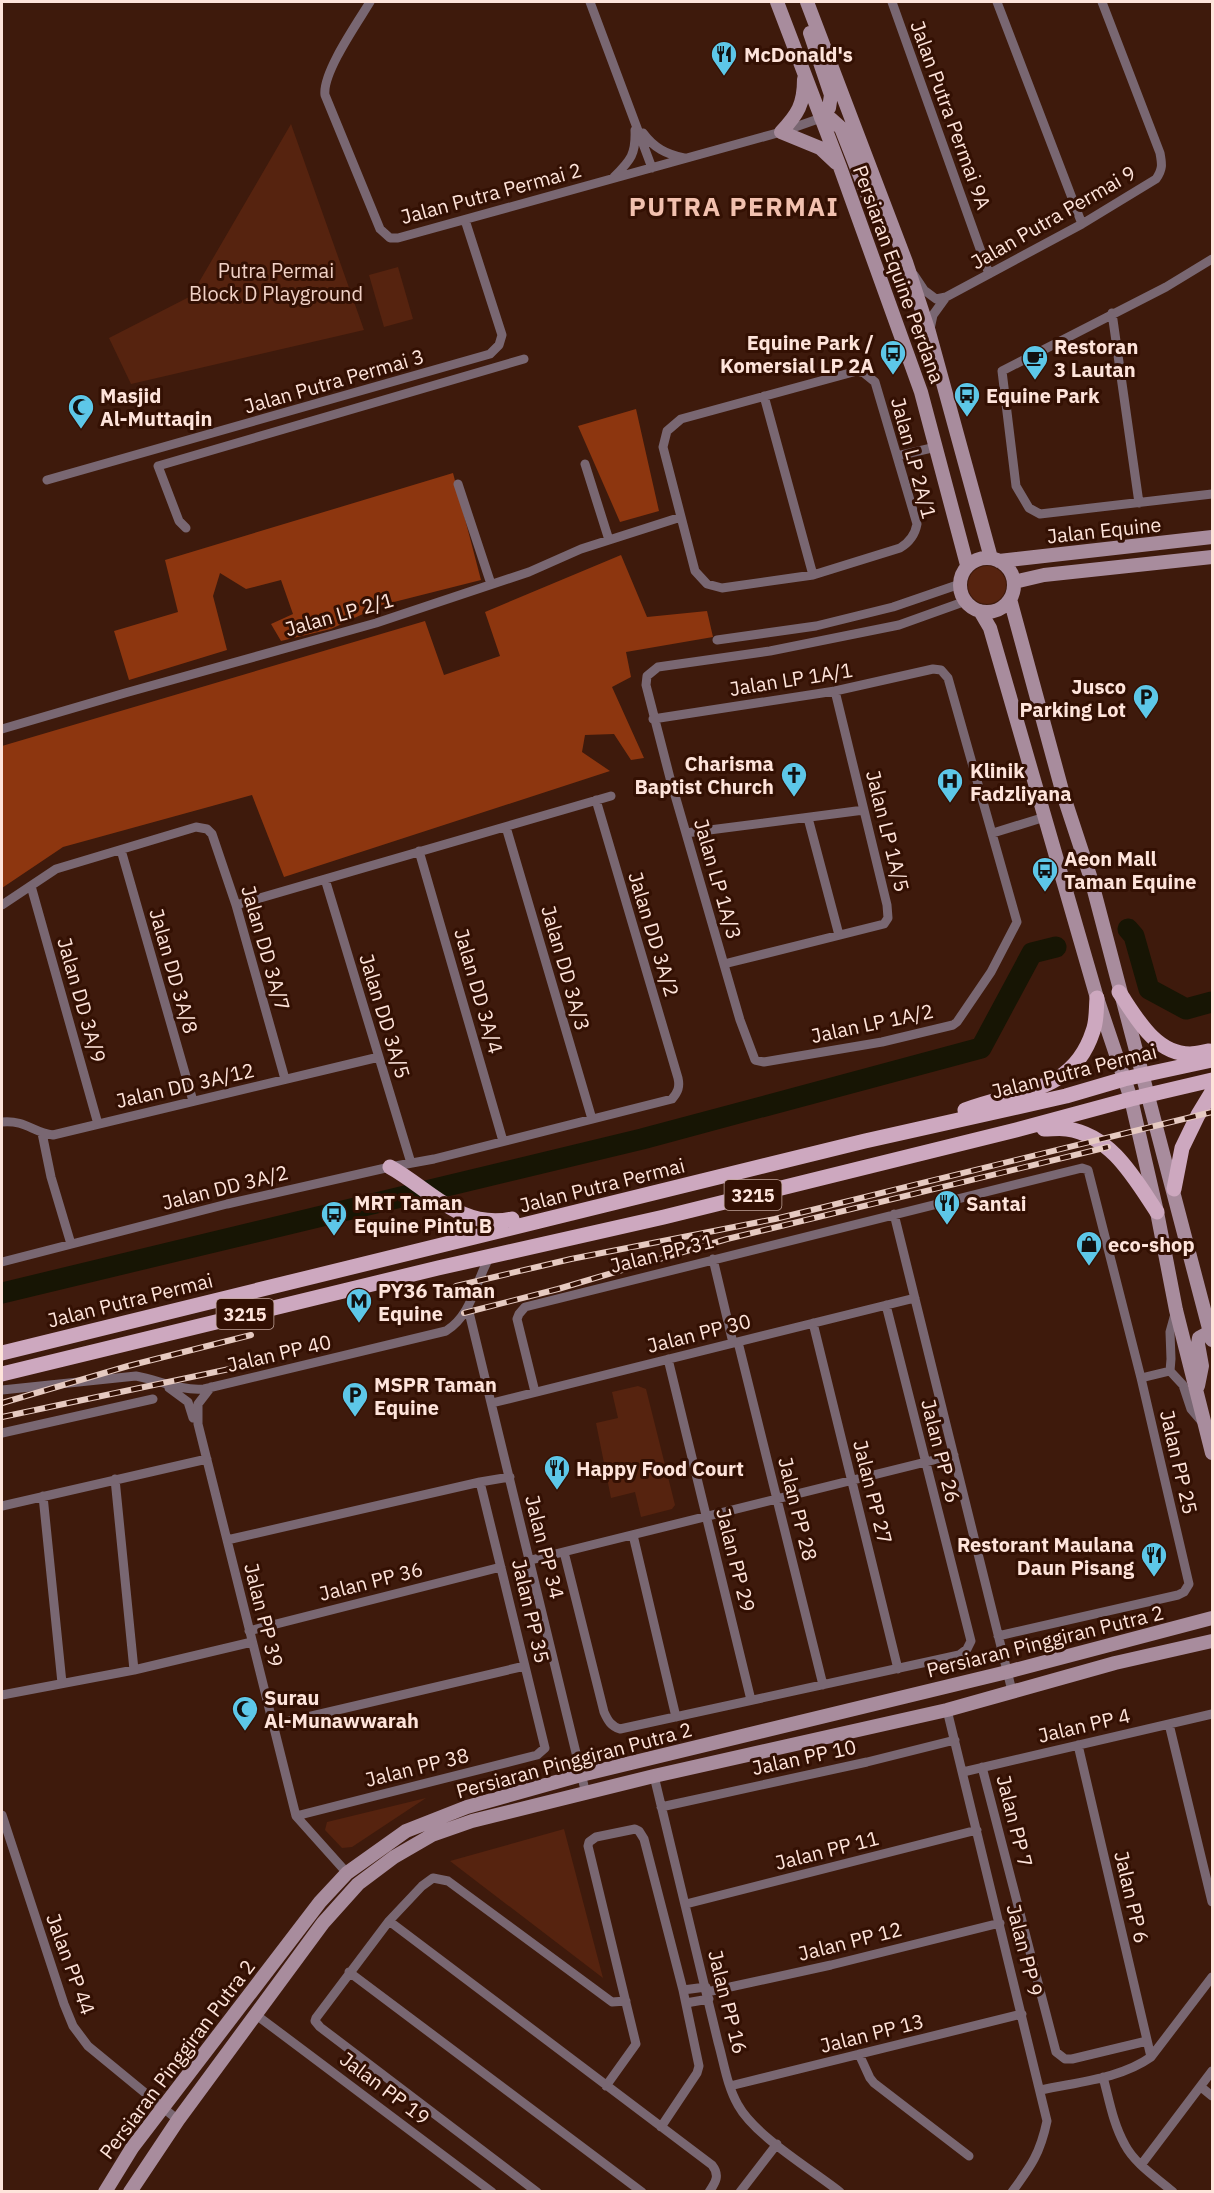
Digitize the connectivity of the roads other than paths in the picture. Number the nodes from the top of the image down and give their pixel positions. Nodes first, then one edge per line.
1 (370, 2) edge
2 (590, 2) edge
3 (777, 2) edge
4 (806, 2) edge
5 (891, 2) edge
6 (997, 2) edge
7 (1102, 2) edge
8 (804, 70) junction
9 (822, 118) junction
10 (635, 122) junction
11 (781, 132) junction
12 (686, 158) junction
13 (840, 166) junction
14 (652, 168) junction
15 (612, 179) junction
16 (465, 220) junction
17 (1082, 224) junction
18 (903, 255) junction
19 (1212, 259) edge
20 (989, 274) junction
21 (946, 297) junction
22 (1112, 313) junction
23 (929, 332) junction
24 (524, 359) dead end
25 (764, 396) junction
26 (936, 447) junction
27 (897, 456) junction
28 (585, 464) dead end
29 (47, 480) dead end
30 (458, 484) dead end
31 (1212, 494) edge
32 (1139, 503) junction
33 (681, 517) junction
34 (186, 528) dead end
35 (1212, 537) edge
36 (609, 540) junction
37 (1212, 557) edge
38 (995, 560) junction
39 (967, 565) junction
40 (813, 575) junction
41 (1014, 582) junction
42 (491, 584) junction
43 (960, 584) junction
44 (1010, 599) junction
45 (966, 601) junction
46 (980, 611) junction
47 (717, 640) dead end
48 (933, 669) joint
49 (835, 692) junction
50 (653, 719) junction
51 (2, 729) edge
52 (610, 796) dead end
53 (596, 800) junction
54 (864, 810) junction
55 (1045, 817) junction
56 (808, 818) junction
57 (506, 826) junction
58 (993, 832) junction
59 (686, 833) junction
60 (121, 850) junction
61 (419, 851) junction
62 (325, 879) junction
63 (31, 886) junction
64 (2, 905) edge
65 (236, 905) junction
66 (839, 935) junction
67 (724, 964) junction
68 (1119, 992) junction
69 (1098, 998) junction
70 (1212, 1050) edge
71 (379, 1057) junction
72 (1212, 1060) edge
73 (764, 1062) joint
74 (1144, 1075) junction
75 (285, 1079) junction
76 (1124, 1079) junction
77 (1212, 1080) edge
78 (1212, 1092) edge
79 (1149, 1094) junction
80 (1131, 1099) junction
81 (193, 1101) junction
82 (592, 1119) junction
83 (2, 1122) edge
84 (98, 1124) junction
85 (917, 1129) junction
86 (1016, 1131) junction
87 (42, 1133) junction
88 (503, 1141) junction
89 (390, 1167) joint
90 (409, 1170) junction
91 (1174, 1189) junction
92 (670, 1190) junction
93 (1157, 1212) junction
94 (894, 1214) junction
95 (70, 1244) junction
96 (489, 1258) junction
97 (713, 1259) junction
98 (2, 1262) edge
99 (915, 1298) junction
100 (886, 1305) junction
101 (468, 1308) junction
102 (1176, 1310) junction
103 (813, 1323) junction
104 (1211, 1336) edge
105 (735, 1342) junction
106 (2, 1353) edge
107 (668, 1359) junction
108 (1170, 1371) junction
109 (2, 1374) edge
110 (1141, 1378) junction
111 (156, 1380) junction
112 (211, 1388) junction
113 (2, 1390) edge
114 (1196, 1391) junction
115 (535, 1392) junction
116 (153, 1399) dead end
117 (492, 1403) junction
118 (198, 1424) junction
119 (1204, 1424) junction
120 (2, 1433) edge
121 (1212, 1453) edge
122 (954, 1455) junction
123 (207, 1459) junction
124 (925, 1462) junction
125 (510, 1477) junction
126 (115, 1479) junction
127 (851, 1481) junction
128 (480, 1482) junction
129 (43, 1496) junction
130 (777, 1499) junction
131 (2, 1506) edge
132 (706, 1517) junction
133 (633, 1535) junction
134 (226, 1540) junction
135 (564, 1552) junction
136 (531, 1560) junction
137 (501, 1567) junction
138 (1212, 1618) edge
139 (249, 1631) junction
140 (998, 1636) junction
141 (1212, 1641) edge
142 (252, 1642) junction
143 (525, 1666) junction
144 (898, 1669) junction
145 (134, 1670) junction
146 (1007, 1672) junction
147 (62, 1683) junction
148 (823, 1685) junction
149 (1012, 1691) junction
150 (2, 1695) edge
151 (751, 1700) junction
152 (947, 1710) junction
153 (1212, 1714) edge
154 (676, 1717) junction
155 (1169, 1724) junction
156 (273, 1725) junction
157 (955, 1740) junction
158 (1078, 1745) junction
159 (545, 1748) joint
160 (982, 1767) junction
161 (963, 1772) junction
162 (581, 1775) junction
163 (654, 1776) junction
164 (586, 1794) junction
165 (661, 1807) junction
166 (2, 1815) edge
167 (296, 1816) junction
168 (977, 1830) junction
169 (346, 1873) junction
170 (1212, 1902) edge
171 (686, 1904) junction
172 (389, 1921) junction
173 (1000, 1923) junction
174 (349, 1972) junction
175 (1212, 1977) edge
176 (683, 1990) junction
177 (707, 1993) junction
178 (626, 2001) junction
179 (686, 2003) junction
180 (255, 2014) junction
181 (1022, 2014) junction
182 (1148, 2042) junction
183 (859, 2055) junction
184 (1151, 2057) junction
185 (1212, 2071) edge
186 (1103, 2077) junction
187 (606, 2086) junction
188 (730, 2086) junction
189 (1201, 2087) junction
190 (1041, 2090) junction
191 (1212, 2096) edge
192 (162, 2107) junction
193 (178, 2120) junction
194 (661, 2127) junction
195 (777, 2144) junction
196 (969, 2156) dead end
197 (1141, 2165) junction
198 (1014, 2190) edge
199 (105, 2192) edge
200 (130, 2192) edge
201 (492, 2192) edge
202 (537, 2192) edge
203 (642, 2192) edge
204 (709, 2192) edge
205 (740, 2192) edge
206 (840, 2192) edge
207 (1173, 2192) edge

1 - 16 street, Jalan Putra Permai 2
2 - 10 street
3 - 8 street, Persiaran Equine Perdana
4 - 9 street
4 - 18 street, Persiaran Equine Perdana
5 - 20 street, Jalan Putra Permai 9A
6 - 17 street
7 - 17 street, Jalan Putra Permai 9
8 - 9 street, Persiaran Equine Perdana
8 - 11 street
9 - 11 street, Jalan Putra Permai 2
9 - 13 street, Persiaran Equine Perdana
9 - 18 street
10 - 12 street
10 - 14 street
10 - 15 street
11 - 12 street, Jalan Putra Permai 2
11 - 13 street
12 - 14 street, Jalan Putra Permai 2
13 - 26 street, Persiaran Equine Perdana
14 - 15 street, Jalan Putra Permai 2
15 - 16 street, Jalan Putra Permai 2
16 - 29 street, Jalan Putra Permai 3
17 - 20 street, Jalan Putra Permai 9
18 - 21 street
18 - 23 street, Persiaran Equine Perdana
19 - 22 street
20 - 21 street, Jalan Putra Permai 9
21 - 23 street
22 - 32 street
22 - 32 street
23 - 38 street, Persiaran Equine Perdana
24 - 34 street
25 - 27 street, Jalan LP 2A/1
25 - 33 street
25 - 40 street
26 - 27 street
26 - 39 street, Persiaran Equine Perdana
27 - 40 street, Jalan LP 2A/1
28 - 36 street
30 - 42 street
31 - 32 street
33 - 36 street, Jalan LP 2/1
33 - 40 street, Jalan LP 2A/1
35 - 38 street, Jalan Equine
36 - 42 street, Jalan LP 2/1
37 - 41 street, Jalan Equine
38 - 39 street
38 - 41 street
39 - 43 street
41 - 44 street
42 - 51 street, Jalan LP 2/1
43 - 45 street
43 - 47 street
44 - 46 street
44 - 68 street
45 - 46 street
45 - 50 street, Jalan LP 1A/3
46 - 55 street
48 - 49 street, Jalan LP 1A/1
48 - 58 street, Jalan LP 1A/2
49 - 50 street, Jalan LP 1A/1
49 - 54 street, Jalan LP 1A/5
50 - 59 street, Jalan LP 1A/3
52 - 53 street
53 - 57 street
53 - 82 street, Jalan DD 3A/2
54 - 56 street
54 - 66 street, Jalan LP 1A/5
55 - 58 street
55 - 69 street
56 - 59 street
56 - 66 street
57 - 61 street
57 - 82 street, Jalan DD 3A/3
58 - 73 street, Jalan LP 1A/2
59 - 67 street, Jalan LP 1A/3
60 - 63 street
60 - 65 street, Jalan DD 3A/7
60 - 81 street, Jalan DD 3A/8
61 - 62 street
61 - 88 street, Jalan DD 3A/4
62 - 65 street
62 - 71 street, Jalan DD 3A/5
63 - 64 street
63 - 84 street, Jalan DD 3A/9
65 - 75 street, Jalan DD 3A/7
66 - 67 street, Jalan LP 1A/5
67 - 73 street, Jalan LP 1A/3
68 - 70 main road
68 - 74 street
69 - 76 street
69 - 85 main road
71 - 75 street, Jalan DD 3A/12
71 - 90 street, Jalan DD 3A/5
72 - 74 main road, Jalan Putra Permai / 3215
74 - 76 main road, Jalan Putra Permai / 3215
74 - 79 street
75 - 81 street, Jalan DD 3A/12
76 - 80 street
76 - 85 main road, Jalan Putra Permai / 3215
77 - 79 main road, Jalan Putra Permai / 3215
78 - 91 main road
79 - 80 main road, Jalan Putra Permai / 3215
79 - 91 street
80 - 86 main road, Jalan Putra Permai / 3215
80 - 93 street
81 - 84 street, Jalan DD 3A/12
82 - 88 street
83 - 87 street, Jalan DD 3A/12
84 - 87 street, Jalan DD 3A/12
85 - 92 main road, Jalan Putra Permai / 3215
86 - 93 main road
86 - 96 main road, Jalan Putra Permai / 3215
87 - 95 street
88 - 90 street
89 - 90 main road
89 - 95 street, Jalan DD 3A/2
90 - 92 main road
91 - 104 street
92 - 106 main road, Jalan Putra Permai / 3215
93 - 102 street
94 - 97 street, Jalan PP 31
94 - 99 street
94 - 110 street, Jalan PP 25
95 - 98 street, Jalan DD 3A/2
96 - 101 street, Jalan PP 40
96 - 109 main road, Jalan Putra Permai / 3215
97 - 105 street, Jalan PP 28
97 - 115 street, Jalan PP 31
99 - 100 street, Jalan PP 30
99 - 122 street
100 - 103 street, Jalan PP 30
100 - 124 street, Jalan PP 26
101 - 112 street, Jalan PP 40
101 - 117 street, Jalan PP 34
102 - 108 street
102 - 114 street
103 - 105 street, Jalan PP 30
103 - 127 street, Jalan PP 27
104 - 114 street
105 - 107 street, Jalan PP 30
105 - 130 street, Jalan PP 28
107 - 115 street, Jalan PP 30
107 - 132 street, Jalan PP 29
108 - 110 street
108 - 119 street
110 - 140 street, Jalan PP 25
111 - 112 street, Jalan PP 40
111 - 113 street, Jalan PP 40
111 - 118 street
112 - 118 street, Jalan PP 39
114 - 119 street
115 - 117 street, Jalan PP 30
116 - 120 street
117 - 125 street, Jalan PP 34
118 - 123 street, Jalan PP 39
119 - 121 street
122 - 124 street
122 - 140 street
123 - 126 street
123 - 134 street, Jalan PP 39
124 - 127 street
124 - 144 street, Jalan PP 26
125 - 128 street
125 - 136 street, Jalan PP 34
126 - 129 street
126 - 145 street
127 - 130 street
127 - 144 street, Jalan PP 27
128 - 134 street
128 - 137 street, Jalan PP 35
129 - 131 street
129 - 147 street
130 - 132 street
130 - 148 street, Jalan PP 28
132 - 133 street
132 - 151 street, Jalan PP 29
133 - 135 street
133 - 154 street
134 - 139 street, Jalan PP 39
135 - 136 street
135 - 154 street
136 - 162 street, Jalan PP 34
137 - 139 street, Jalan PP 36
137 - 143 street, Jalan PP 35
138 - 146 street, Persiaran Pinggiran Putra 2
139 - 142 street, Jalan PP 39
140 - 146 street
141 - 149 street, Persiaran Pinggiran Putra 2
142 - 145 street
142 - 156 street, Jalan PP 39
143 - 156 street
143 - 159 street, Jalan PP 35
144 - 148 street
145 - 147 street
146 - 149 street
146 - 162 street, Persiaran Pinggiran Putra 2
147 - 150 street
148 - 151 street
149 - 152 street, Persiaran Pinggiran Putra 2
151 - 154 street
152 - 157 street, Jalan PP 9
152 - 163 street, Persiaran Pinggiran Putra 2
153 - 155 street, Jalan PP 4
155 - 158 street, Jalan PP 4
155 - 170 street
156 - 167 street, Jalan PP 39
157 - 161 street, Jalan PP 9
157 - 165 street, Jalan PP 10
158 - 160 street, Jalan PP 4
158 - 182 street, Jalan PP 6
159 - 167 street, Jalan PP 38
160 - 161 street, Jalan PP 4
160 - 182 street, Jalan PP 7
161 - 168 street, Jalan PP 9
162 - 164 street, Jalan PP 34
162 - 169 street, Persiaran Pinggiran Putra 2
163 - 164 street, Persiaran Pinggiran Putra 2
163 - 165 street, Jalan PP 16
164 - 180 street, Persiaran Pinggiran Putra 2
165 - 171 street, Jalan PP 16
166 - 192 street, Jalan PP 44
167 - 169 street, Jalan PP 39
168 - 171 street, Jalan PP 11
168 - 173 street, Jalan PP 9
169 - 192 street, Persiaran Pinggiran Putra 2
171 - 177 street, Jalan PP 16
172 - 174 street
172 - 178 street
172 - 187 street
173 - 177 street, Jalan PP 12
173 - 181 street, Jalan PP 9
174 - 202 street
174 - 203 street
175 - 184 street
176 - 177 street
176 - 178 street
176 - 179 street
177 - 179 street
177 - 188 street, Jalan PP 16
178 - 187 street
179 - 194 street
180 - 193 street, Persiaran Pinggiran Putra 2
180 - 201 street, Jalan PP 19
181 - 183 street, Jalan PP 13
181 - 190 street, Jalan PP 9
182 - 184 street, Jalan PP 6
183 - 188 street, Jalan PP 13
183 - 196 street
184 - 186 street
185 - 189 street
186 - 190 street
186 - 197 street
187 - 194 street
188 - 195 street, Jalan PP 16
189 - 191 street
189 - 197 street
190 - 198 street, Jalan PP 9
192 - 193 street, Jalan PP 44
192 - 199 street, Persiaran Pinggiran Putra 2
193 - 200 street, Persiaran Pinggiran Putra 2
194 - 204 street
195 - 205 street
195 - 206 street, Jalan PP 16
197 - 207 street

